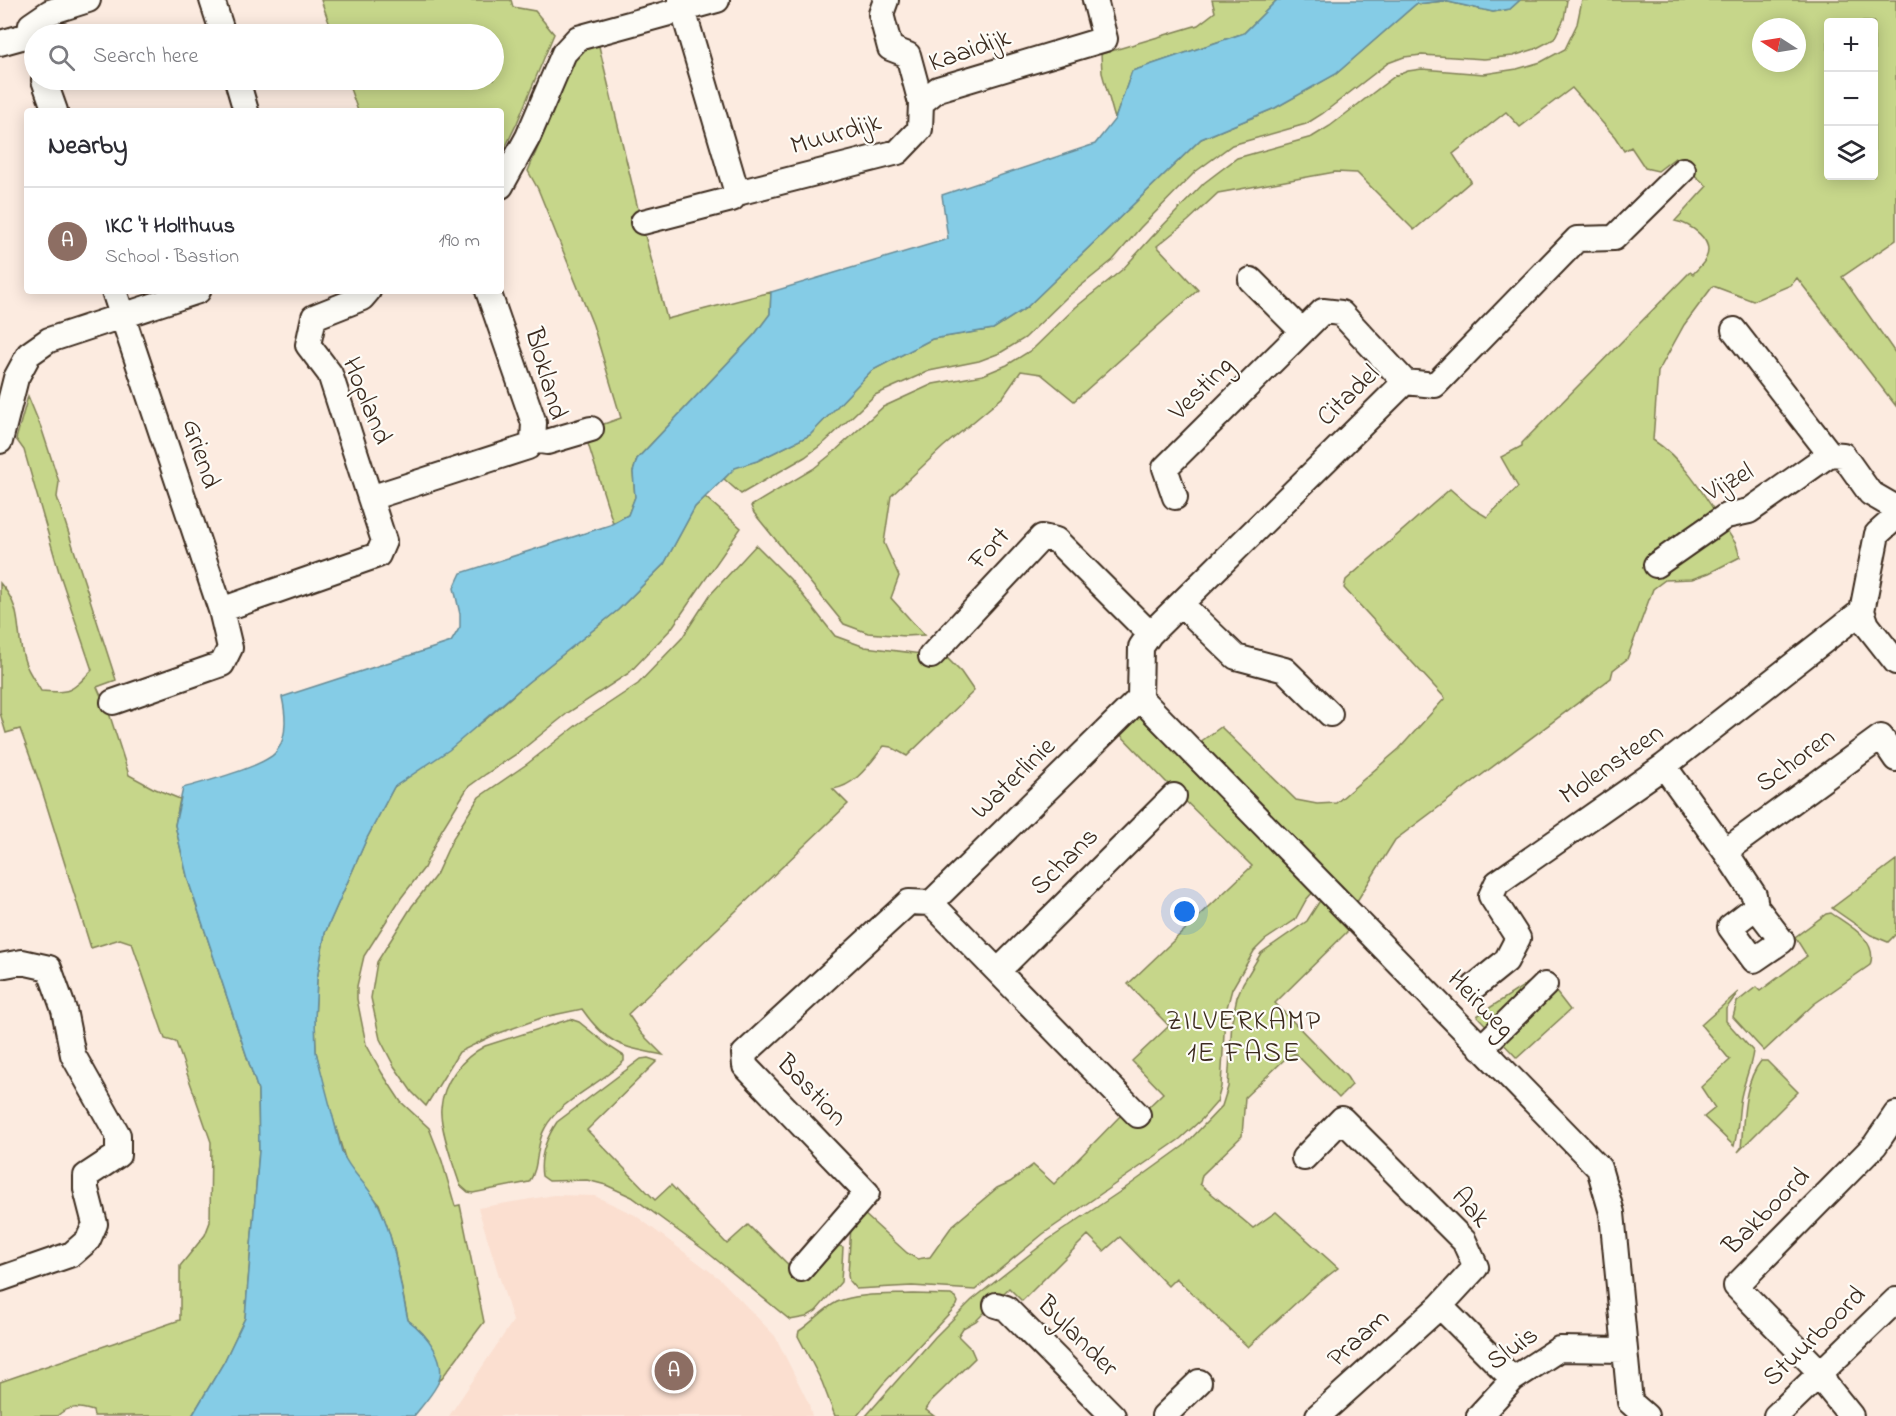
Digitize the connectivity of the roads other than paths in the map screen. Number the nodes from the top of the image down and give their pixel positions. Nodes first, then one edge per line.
1 (88, 0) edge
2 (212, 0) edge
3 (717, 0) edge
4 (886, 0) edge
5 (1095, 0) edge
6 (682, 5) edge
7 (32, 24) edge
8 (220, 24) edge
9 (0, 43) edge
10 (24, 43) edge
11 (48, 90) edge
12 (240, 90) edge
13 (921, 103) junction
14 (54, 108) edge
15 (245, 108) edge
16 (1683, 170) dead end
17 (504, 181) edge
18 (737, 193) junction
19 (643, 222) dead end
20 (1251, 280) dead end
21 (115, 294) edge
22 (189, 294) edge
23 (365, 294) edge
24 (489, 294) edge
25 (123, 316) junction
26 (1734, 330) dead end
27 (1302, 331) junction
28 (1404, 382) junction
29 (591, 429) dead end
30 (533, 440) junction
31 (0, 441) edge
32 (1830, 454) junction
33 (1175, 497) dead end
34 (370, 498) junction
35 (1896, 508) edge
36 (1896, 517) edge
37 (1656, 565) dead end
38 (1181, 604) junction
39 (221, 610) junction
40 (1862, 611) junction
41 (1150, 634) junction
42 (931, 656) dead end
43 (1896, 662) edge
44 (1140, 698) junction
45 (113, 702) dead end
46 (1330, 714) dead end
47 (1896, 759) edge
48 (1664, 766) junction
49 (1174, 796) dead end
50 (1725, 851) junction
51 (931, 903) junction
52 (1756, 907) dead end
53 (0, 966) edge
54 (998, 971) junction
55 (1545, 985) dead end
56 (1474, 986) dead end
57 (1481, 1048) junction
58 (1896, 1114) edge
59 (1138, 1115) dead end
60 (1304, 1158) dead end
61 (801, 1269) dead end
62 (0, 1279) edge
63 (1896, 1300) edge
64 (996, 1305) dead end
65 (1440, 1306) junction
66 (1625, 1350) junction
67 (1821, 1373) junction
68 (1513, 1379) junction
69 (1198, 1382) dead end
70 (1482, 1415) edge
71 (1113, 1416) edge
72 (1164, 1416) edge
73 (1318, 1416) edge
74 (1646, 1416) edge
75 (1776, 1416) edge
76 (1851, 1416) edge

1 - 7 street
2 - 8 street
3 - 6 street
4 - 13 street
5 - 13 street, Kaaidijk
6 - 17 street
6 - 18 street
9 - 10 street
11 - 14 street
12 - 15 street
13 - 18 street, Muurdijk
16 - 28 street, Citadel
18 - 19 street, Muurdijk
20 - 27 street
21 - 25 street, Griend
22 - 25 street
23 - 34 street, Hopland
24 - 30 street, Blokland
25 - 31 street
25 - 39 street, Griend
26 - 32 street
27 - 28 street, Vesting
27 - 33 street, Vesting
28 - 38 street, Citadel
29 - 30 street, Blokland
30 - 34 street, Blokland
32 - 35 street
32 - 37 street, Vijzel
34 - 39 street
36 - 40 street
38 - 41 street, Citadel
38 - 46 street
39 - 45 street, Griend
40 - 43 street
40 - 48 street, Molensteen
41 - 42 street, Fort
41 - 44 street
44 - 51 street, Waterlinie
44 - 57 street, Heirweg
47 - 50 street, Schoren
48 - 50 street
48 - 56 street, Molensteen
49 - 54 street, Schans
50 - 52 street
51 - 54 street
51 - 61 street, Bastion
53 - 62 street
54 - 59 street
55 - 57 street
57 - 66 street, Heirweg
58 - 67 street, Bakboord
60 - 65 street, Aak
63 - 67 street, Stuurboord
64 - 71 street, Bylander
65 - 68 street
65 - 73 street, Praam
66 - 68 street, Sluis
66 - 74 street, Heirweg
67 - 75 street, Stuurboord
67 - 76 street
68 - 70 street, Sluis
69 - 72 street

